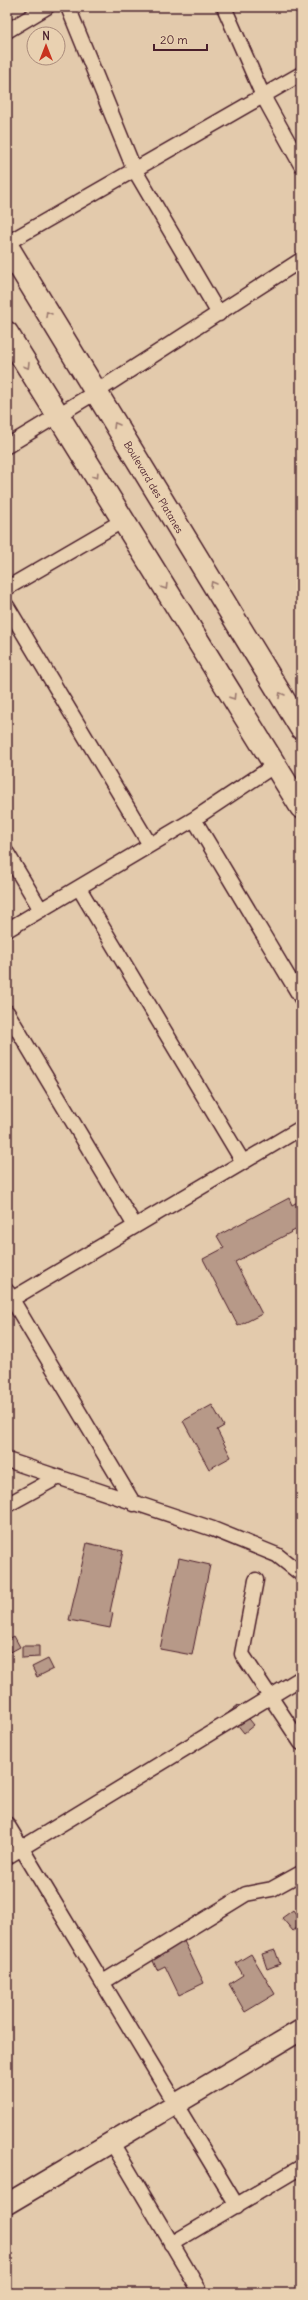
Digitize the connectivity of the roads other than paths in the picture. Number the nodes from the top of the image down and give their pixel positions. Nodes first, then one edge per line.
1 (48, 7) edge
2 (68, 7) edge
3 (224, 7) edge
4 (7, 31) edge
5 (301, 74) edge
6 (263, 96) junction
7 (301, 165) edge
8 (134, 169) junction
9 (7, 245) edge
10 (301, 260) edge
11 (219, 314) junction
12 (7, 333) edge
13 (96, 392) junction
14 (58, 416) junction
15 (7, 446) edge
16 (124, 520) junction
17 (7, 588) edge
18 (7, 606) edge
19 (301, 728) edge
20 (275, 765) junction
21 (301, 807) edge
22 (194, 819) junction
23 (150, 845) junction
24 (7, 853) edge
25 (79, 888) junction
26 (41, 910) junction
27 (7, 930) edge
28 (301, 998) edge
29 (7, 1012) edge
30 (301, 1128) edge
31 (243, 1162) junction
32 (135, 1226) junction
33 (9, 1295) edge
34 (7, 1460) edge
35 (58, 1477) junction
36 (134, 1504) junction
37 (7, 1506) edge
38 (301, 1574) edge
39 (256, 1580) dead end
40 (301, 1678) edge
41 (271, 1696) junction
42 (301, 1743) edge
43 (7, 1824) edge
44 (21, 1849) junction
45 (7, 1857) edge
46 (301, 1873) edge
47 (103, 1982) junction
48 (301, 2030) edge
49 (175, 2104) junction
50 (111, 2141) junction
51 (301, 2167) edge
52 (7, 2204) edge
53 (237, 2206) junction
54 (170, 2244) junction
55 (201, 2293) edge

1 - 4 street
2 - 8 street
3 - 6 street
5 - 6 street
6 - 7 street
6 - 8 street
8 - 9 street
8 - 11 street
13 -> 9 main road, Boulevard des Platanes
10 - 11 street
11 - 13 street
12 -> 14 main road
13 - 14 street
19 -> 13 main road, Boulevard des Platanes
14 - 15 street
14 -> 16 main road
16 - 17 street
16 -> 20 main road
18 - 23 street
20 - 21 main road
20 - 22 street
22 - 23 street
22 - 28 street
23 - 25 street
24 - 26 street
25 - 26 street
25 - 31 street
26 - 27 street
29 - 32 street
30 - 31 street
31 - 32 street
32 - 33 street
33 - 36 street
34 - 35 street
35 - 36 street
35 - 37 street
36 - 38 street
39 - 41 street
40 - 41 street
41 - 42 street
41 - 44 street
43 - 44 street
44 - 45 street
44 - 47 street
46 - 47 street
47 - 49 street
48 - 49 street
49 - 50 street
49 - 53 street
50 - 52 street
50 - 54 street
51 - 53 street
53 - 54 street
54 - 55 street

